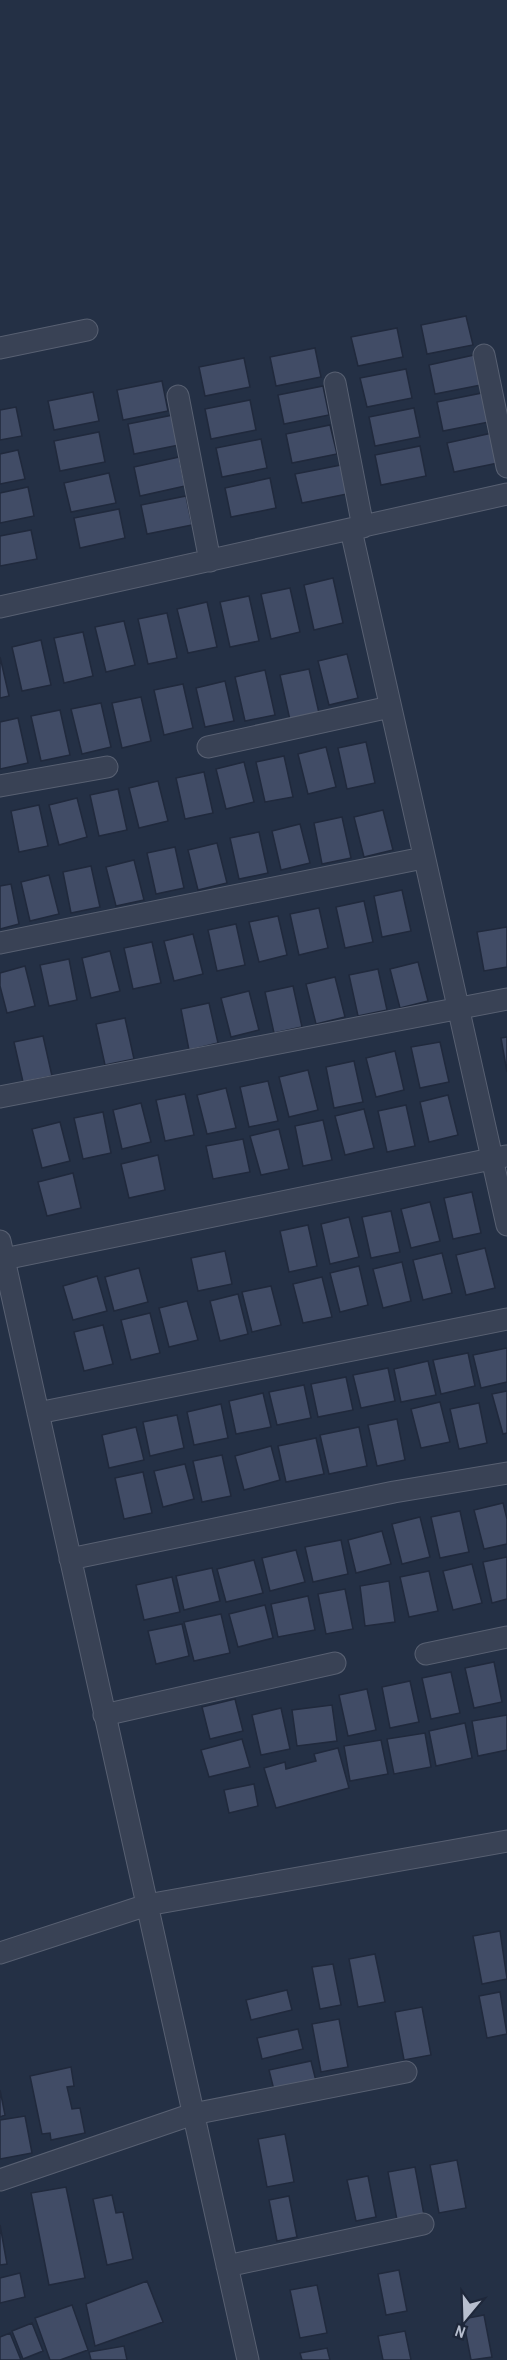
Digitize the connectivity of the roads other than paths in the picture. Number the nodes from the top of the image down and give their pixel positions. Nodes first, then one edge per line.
1 (87, 330) dead end
2 (0, 348) edge
3 (484, 355) dead end
4 (335, 384) dead end
5 (178, 396) dead end
6 (507, 468) edge
7 (507, 494) edge
8 (357, 529) junction
9 (210, 561) junction
10 (0, 607) edge
11 (390, 706) junction
12 (208, 747) dead end
13 (107, 767) dead end
14 (0, 786) edge
15 (423, 858) junction
16 (0, 943) edge
17 (507, 999) edge
18 (457, 1007) junction
19 (0, 1097) edge
20 (500, 1157) edge
21 (507, 1225) edge
22 (2, 1250) edge
23 (507, 1319) edge
24 (38, 1413) junction
25 (507, 1473) edge
26 (70, 1559) junction
27 (507, 1637) edge
28 (426, 1654) dead end
29 (335, 1664) dead end
30 (104, 1715) junction
31 (507, 1841) edge
32 (147, 1905) junction
33 (0, 1953) edge
34 (406, 2072) dead end
35 (193, 2114) junction
36 (0, 2180) edge
37 (423, 2224) dead end
38 (227, 2266) junction
39 (248, 2360) edge

1 - 2 street
3 - 6 street
4 - 8 street
5 - 9 street
7 - 8 street
8 - 9 street
8 - 11 street
9 - 10 street
11 - 12 street
11 - 15 street
13 - 14 street
15 - 16 street
15 - 18 street
17 - 18 street
18 - 19 street
18 - 20 street
20 - 21 street
20 - 22 street
22 - 24 street
23 - 24 street
24 - 26 street
25 - 26 street
26 - 30 street
27 - 28 street
29 - 30 street
30 - 32 street
31 - 32 street
32 - 33 street
32 - 35 street
34 - 35 street
35 - 36 street
35 - 38 street
37 - 38 street
38 - 39 street

